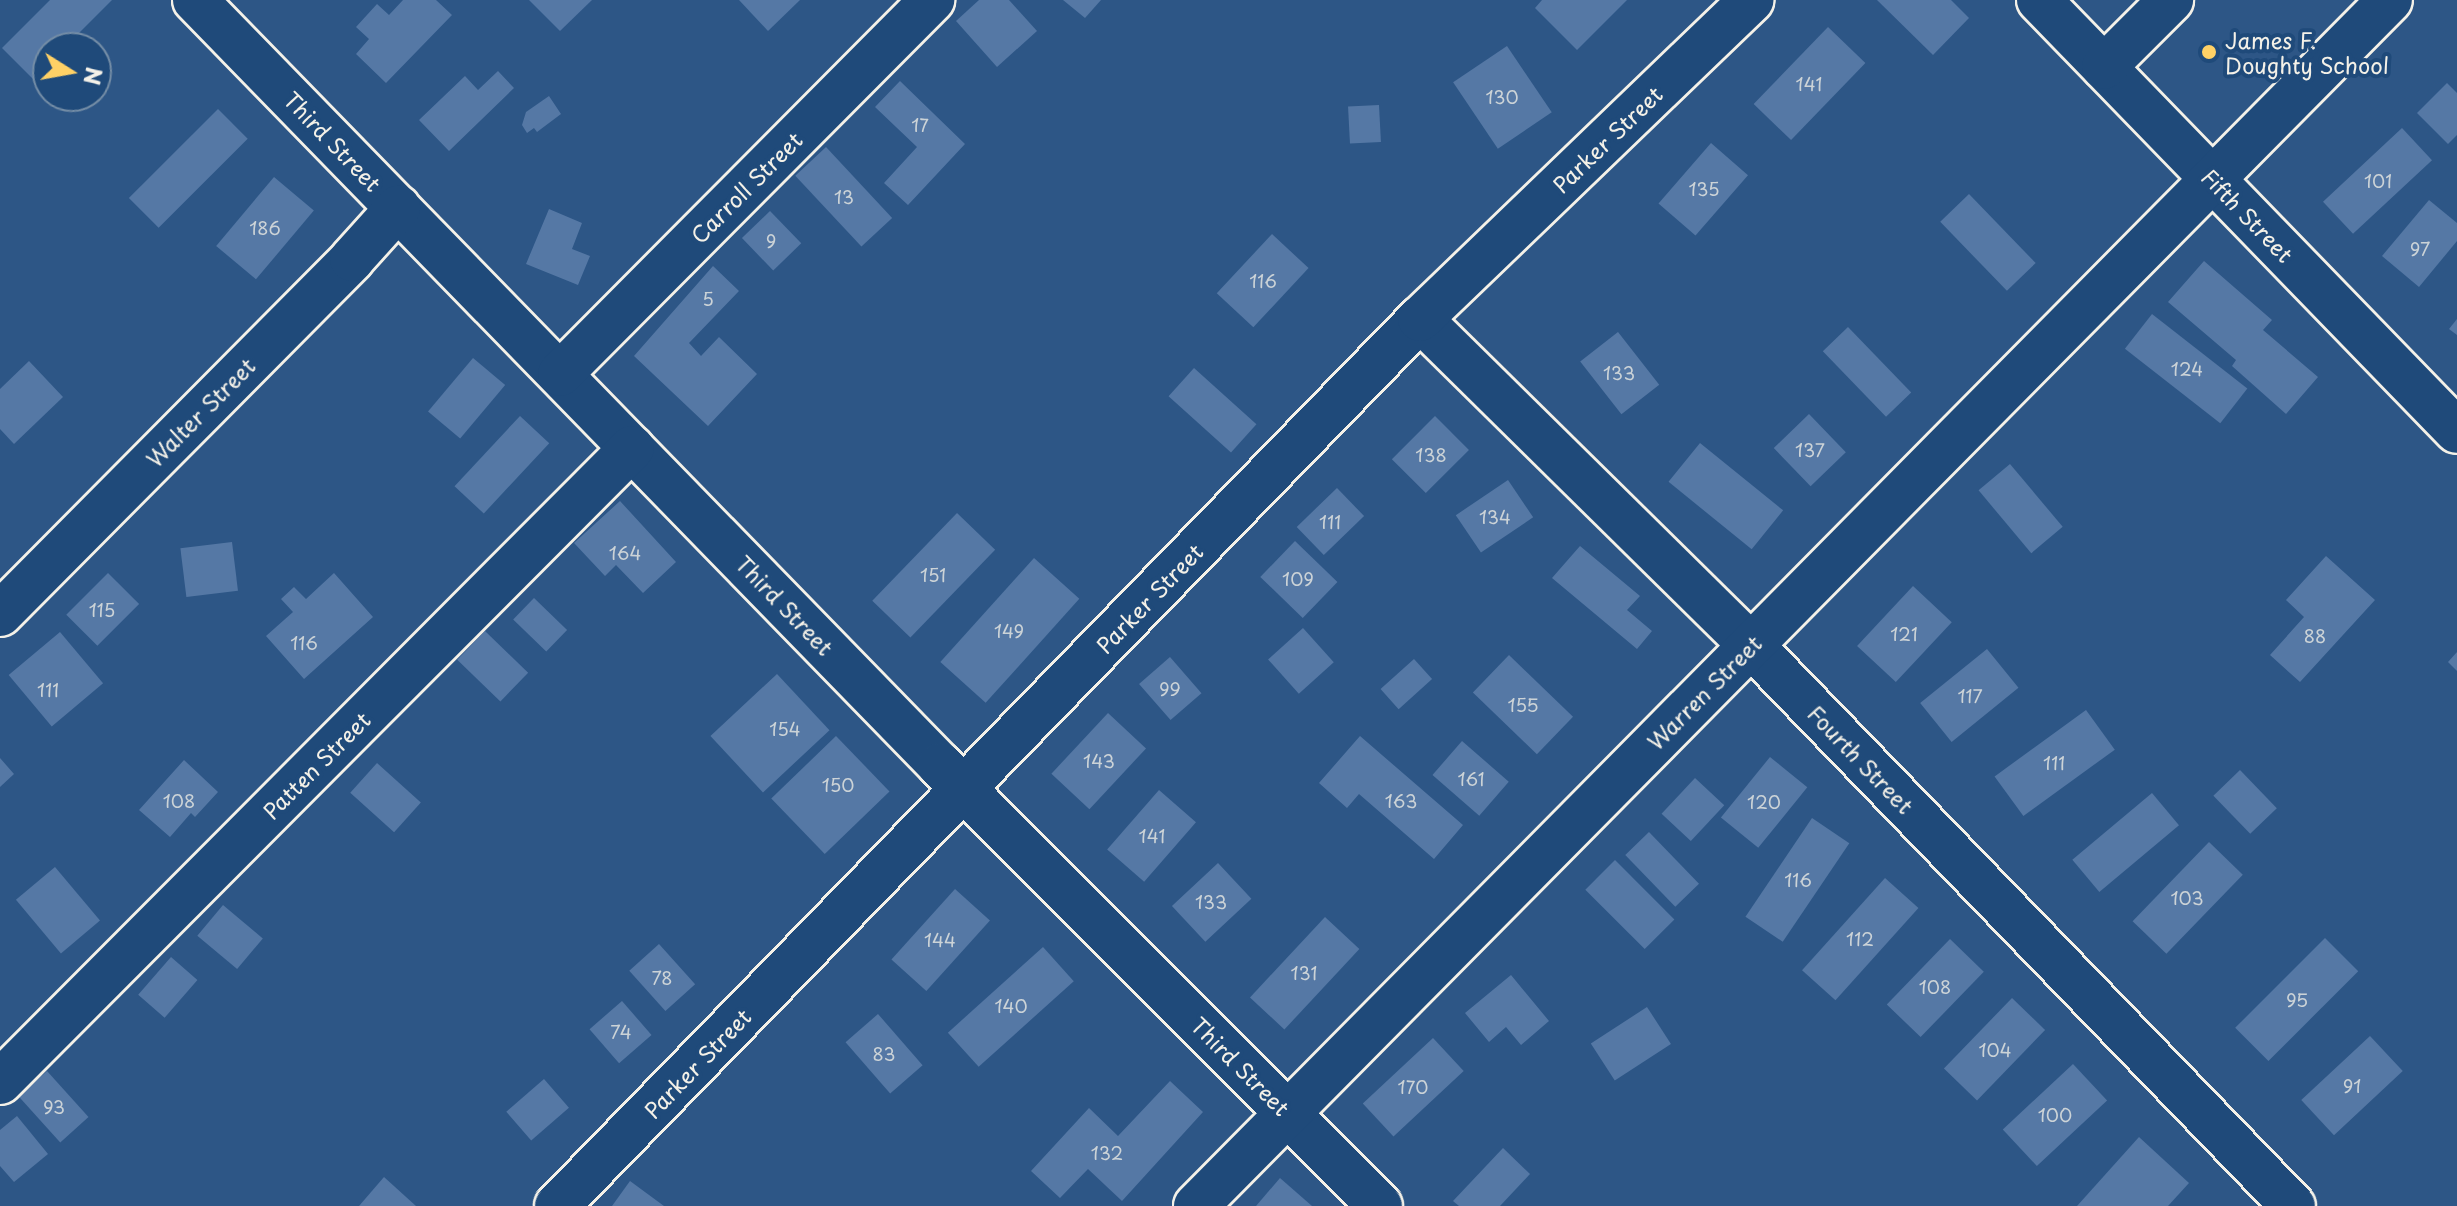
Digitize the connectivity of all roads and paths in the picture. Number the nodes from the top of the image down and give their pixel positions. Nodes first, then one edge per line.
1 (195, 0) edge
2 (932, 0) edge
3 (1751, 0) edge
4 (2039, 0) edge
5 (2171, 0) edge
6 (2390, 0) edge
7 (2104, 67) junction
8 (2214, 180) junction
9 (398, 208) junction
10 (1420, 319) junction
11 (560, 374) junction
12 (2457, 431) edge
13 (632, 448) junction
14 (0, 614) edge
15 (1751, 645) junction
16 (965, 789) junction
17 (0, 1082) edge
18 (1288, 1113) junction
19 (557, 1206) edge
20 (1196, 1206) edge
21 (1380, 1206) edge
22 (2293, 1206) edge

1 - 9 street, Third Street
2 - 11 street, Carroll Street
3 - 10 street, Parker Street
4 - 7 street, Fifth Street
5 - 7 street
6 - 8 street, Warren Street
7 - 8 street, Fifth Street
8 - 12 street, Fifth Street
8 - 15 street, Warren Street
9 - 11 street, Third Street
9 - 14 street, Walter Street
10 - 15 street, Fourth Street
10 - 16 street, Parker Street
11 - 13 street, Third Street
13 - 16 street, Third Street
13 - 17 street, Patten Street
15 - 18 street, Warren Street
15 - 22 street, Fourth Street
16 - 18 street, Third Street
16 - 19 street, Parker Street
18 - 20 street, Warren Street
18 - 21 street, Third Street

